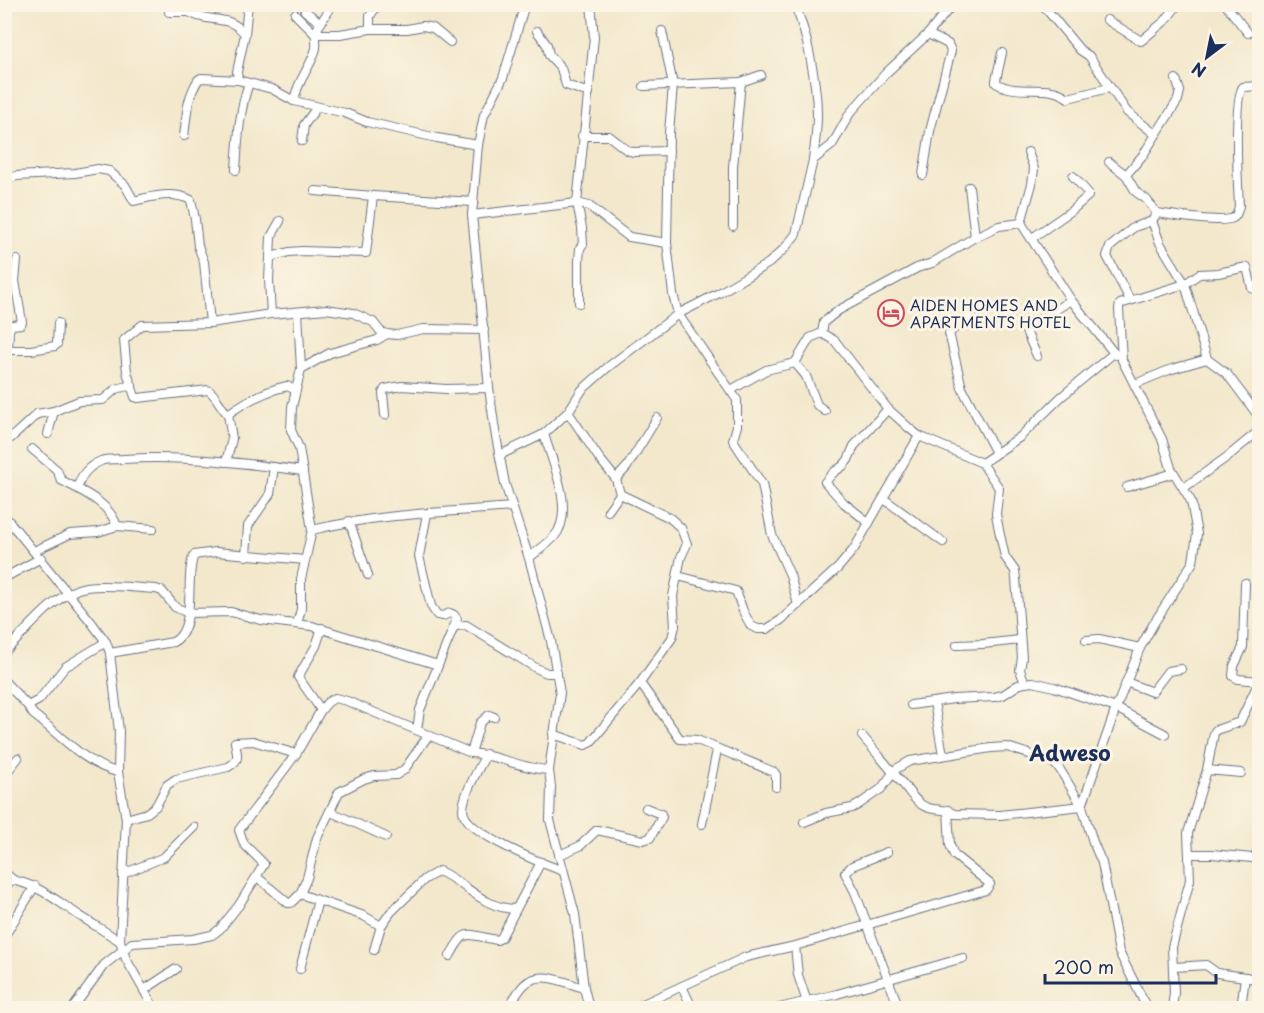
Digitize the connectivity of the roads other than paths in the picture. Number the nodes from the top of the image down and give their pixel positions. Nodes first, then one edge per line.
1 (248, 4) edge
2 (332, 4) edge
3 (378, 4) edge
4 (525, 4) edge
5 (591, 4) edge
6 (794, 4) edge
7 (953, 4) edge
8 (1042, 4) edge
9 (1178, 4) edge
10 (1225, 4) edge
11 (188, 8) edge
12 (305, 11) dead end
13 (169, 12) dead end
14 (295, 14) dead end
15 (1107, 20) dead end
16 (321, 23) junction
17 (370, 29) junction
18 (662, 31) dead end
19 (537, 32) dead end
20 (1248, 33) dead end
21 (245, 34) junction
22 (315, 34) junction
23 (928, 34) junction
24 (450, 42) dead end
25 (1002, 53) dead end
26 (761, 75) dead end
27 (1176, 79) dead end
28 (238, 80) junction
29 (741, 82) junction
30 (249, 83) junction
31 (673, 85) junction
32 (644, 86) dead end
33 (1260, 86) edge
34 (1109, 88) junction
35 (589, 93) junction
36 (294, 100) junction
37 (317, 106) junction
38 (1155, 134) junction
39 (184, 136) dead end
40 (582, 136) junction
41 (302, 141) dead end
42 (478, 145) junction
43 (669, 151) junction
44 (1028, 152) dead end
45 (813, 160) junction
46 (1109, 162) dead end
47 (236, 170) dead end
48 (922, 175) dead end
49 (1073, 176) dead end
50 (1126, 176) junction
51 (969, 187) dead end
52 (4, 188) edge
53 (315, 191) dead end
54 (373, 196) junction
55 (474, 202) junction
56 (577, 203) junction
57 (1157, 213) junction
58 (472, 215) junction
59 (280, 221) dead end
60 (1152, 221) junction
61 (1021, 223) junction
62 (733, 226) dead end
63 (975, 237) junction
64 (1032, 238) junction
65 (667, 243) junction
66 (270, 257) junction
67 (18, 260) dead end
68 (15, 281) junction
69 (4, 282) edge
70 (1185, 284) junction
71 (1260, 292) edge
72 (1071, 300) junction
73 (1130, 300) junction
74 (579, 303) dead end
75 (983, 304) dead end
76 (298, 312) junction
77 (271, 314) junction
78 (678, 314) junction
79 (58, 323) dead end
80 (210, 323) junction
81 (484, 330) junction
82 (822, 333) junction
83 (387, 334) junction
84 (6, 350) edge
85 (1114, 353) junction
86 (1037, 356) dead end
87 (1207, 359) junction
88 (1122, 360) junction
89 (795, 363) junction
90 (301, 369) junction
91 (1135, 384) junction
92 (132, 385) junction
93 (489, 388) junction
94 (296, 390) junction
95 (731, 390) junction
96 (888, 409) junction
97 (54, 411) junction
98 (825, 411) dead end
99 (568, 412) junction
100 (228, 414) junction
101 (385, 415) dead end
102 (657, 418) dead end
103 (1260, 418) edge
104 (1260, 430) edge
105 (48, 434) dead end
106 (544, 434) junction
107 (919, 436) junction
108 (11, 438) dead end
109 (32, 449) dead end
110 (996, 453) junction
111 (500, 454) junction
112 (226, 462) junction
113 (982, 463) junction
114 (274, 467) junction
115 (303, 471) junction
116 (1174, 473) junction
117 (616, 479) junction
118 (78, 487) junction
119 (1127, 487) dead end
120 (1185, 487) junction
121 (620, 494) junction
122 (884, 499) junction
123 (513, 507) junction
124 (608, 511) dead end
125 (426, 514) junction
126 (4, 515) edge
127 (349, 521) junction
128 (869, 523) junction
129 (117, 526) junction
130 (153, 529) dead end
131 (312, 531) junction
132 (943, 542) dead end
133 (34, 551) junction
134 (246, 556) junction
135 (40, 558) junction
136 (529, 558) junction
137 (305, 560) junction
138 (368, 575) dead end
139 (678, 576) junction
140 (4, 578) edge
141 (1245, 583) dead end
142 (67, 594) junction
143 (798, 604) junction
144 (188, 613) junction
145 (297, 624) junction
146 (456, 626) junction
147 (322, 628) junction
148 (1020, 640) junction
149 (1086, 640) dead end
150 (106, 642) junction
151 (957, 645) dead end
152 (1140, 648) junction
153 (4, 652) edge
154 (110, 653) junction
155 (438, 665) junction
156 (1181, 669) dead end
157 (557, 672) junction
158 (4, 681) edge
159 (1126, 682) junction
160 (1260, 682) edge
161 (640, 683) junction
162 (1025, 683) junction
163 (934, 702) junction
164 (911, 705) dead end
165 (28, 706) junction
166 (1116, 708) junction
167 (321, 710) junction
168 (494, 717) dead end
169 (417, 730) junction
170 (553, 734) junction
171 (1165, 734) dead end
172 (428, 736) junction
173 (862, 736) dead end
174 (717, 750) junction
175 (471, 753) junction
176 (296, 754) junction
177 (486, 754) junction
178 (943, 755) junction
179 (18, 758) dead end
180 (549, 770) junction
181 (1208, 770) junction
182 (118, 772) junction
183 (1240, 773) dead end
184 (894, 774) junction
185 (4, 776) edge
186 (776, 787) dead end
187 (1082, 806) junction
188 (646, 808) dead end
189 (948, 810) junction
190 (331, 812) junction
191 (126, 819) junction
192 (804, 822) dead end
193 (702, 824) dead end
194 (194, 827) dead end
195 (386, 837) dead end
196 (1260, 845) edge
197 (887, 852) dead end
198 (1189, 854) junction
199 (559, 855) junction
200 (541, 862) junction
201 (563, 871) junction
202 (4, 872) edge
203 (123, 874) junction
204 (257, 877) junction
205 (8, 879) edge
206 (34, 886) junction
207 (4, 889) edge
208 (300, 894) junction
209 (318, 900) junction
210 (516, 909) junction
211 (866, 925) junction
212 (381, 926) junction
213 (4, 937) edge
214 (122, 945) junction
215 (795, 946) junction
216 (374, 950) dead end
217 (450, 956) dead end
218 (963, 958) dead end
219 (1174, 968) junction
220 (176, 969) dead end
221 (300, 969) dead end
222 (1245, 977) junction
223 (889, 978) junction
224 (1260, 978) edge
225 (682, 986) junction
226 (584, 988) junction
227 (144, 990) junction
228 (807, 1002) junction
229 (73, 1008) edge
230 (154, 1008) edge
231 (507, 1008) edge
232 (589, 1008) edge
233 (639, 1008) edge
234 (692, 1008) edge
235 (779, 1008) edge
236 (899, 1008) edge
237 (1147, 1008) edge
238 (1172, 1008) edge
239 (1241, 1008) edge

1 - 21 street
2 - 16 street
3 - 17 street
4 - 42 street
5 - 35 street
6 - 45 street
7 - 23 street
8 - 34 street
9 - 15 street
10 - 20 street
11 - 13 street
11 - 21 street
12 - 16 street
14 - 22 street
16 - 22 street
17 - 22 street
17 - 24 street
18 - 31 street
19 - 35 street
21 - 28 street
22 - 36 street
23 - 45 street
23 - 48 street
25 - 34 street
26 - 29 street
27 - 38 street
28 - 30 street
28 - 39 street
29 - 31 street
29 - 62 street
30 - 36 street
30 - 47 street
31 - 32 street
31 - 43 street
33 - 57 street
34 - 38 street
35 - 40 street
36 - 37 street
37 - 41 street
37 - 42 street
38 - 50 street
40 - 43 street
40 - 56 street
42 - 55 street
43 - 65 street
44 - 61 street
45 - 78 street
46 - 50 street
49 - 64 street
50 - 57 street
51 - 63 street
52 - 80 street
53 - 54 street
54 - 55 street
54 - 66 street
55 - 58 street
56 - 58 street
56 - 65 street
56 - 74 street
57 - 60 street
58 - 81 street
59 - 66 street
60 - 70 street
60 - 73 street
61 - 63 street
61 - 64 street
63 - 82 street
64 - 72 street
65 - 78 street
66 - 77 street
67 - 68 street
68 - 69 street
68 - 84 street
70 - 71 street
70 - 73 street
70 - 87 street
72 - 85 street
72 - 86 street
73 - 88 street
75 - 110 street
76 - 77 street
76 - 83 street
76 - 90 street
77 - 80 street
78 - 95 street
78 - 99 street
79 - 84 street
80 - 92 street
81 - 83 street
81 - 93 street
82 - 89 street
82 - 96 street
83 - 90 street
85 - 88 street
85 - 110 street
87 - 91 street
87 - 103 street
88 - 91 street
89 - 95 street
89 - 98 street
90 - 94 street
91 - 116 street
92 - 97 street
92 - 100 street
93 - 101 street
93 - 111 street
94 - 100 street
94 - 115 street
95 - 143 street
96 - 107 street
96 - 128 street
97 - 105 street
97 - 108 street
99 - 106 street
99 - 117 street
100 - 112 street
102 - 117 street
104 - 120 street
106 - 111 street
106 - 136 street
107 - 113 street
107 - 122 street
109 - 118 street
110 - 113 street
111 - 123 street
112 - 114 street
112 - 118 street
113 - 148 street
114 - 115 street
114 - 134 street
115 - 131 street
116 - 119 street
116 - 120 street
117 - 121 street
118 - 129 street
120 - 152 street
121 - 124 street
121 - 139 street
122 - 128 street
122 - 132 street
123 - 125 street
123 - 136 street
125 - 127 street
125 - 146 street
126 - 133 street
127 - 131 street
127 - 138 street
128 - 143 street
129 - 130 street
129 - 133 street
131 - 137 street
133 - 135 street
134 - 137 street
134 - 144 street
135 - 140 street
135 - 142 street
136 - 157 street
137 - 145 street
139 - 143 street
139 - 161 street
141 - 160 street
142 - 144 street
142 - 150 street
142 - 153 street
144 - 145 street
144 - 154 street
145 - 147 street
146 - 155 street
146 - 157 street
147 - 155 street
147 - 167 street
148 - 151 street
148 - 162 street
149 - 152 street
150 - 154 street
150 - 165 street
152 - 159 street
154 - 182 street
155 - 169 street
156 - 159 street
157 - 170 street
158 - 165 street
159 - 166 street
160 - 181 street
161 - 170 street
161 - 174 street
162 - 163 street
162 - 166 street
163 - 164 street
163 - 178 street
165 - 182 street
166 - 171 street
166 - 187 street
167 - 169 street
167 - 176 street
168 - 175 street
169 - 172 street
170 - 180 street
172 - 175 street
172 - 190 street
173 - 184 street
174 - 186 street
174 - 193 street
175 - 177 street
176 - 191 street
176 - 204 street
177 - 180 street
177 - 200 street
178 - 184 street
178 - 187 street
179 - 185 street
180 - 199 street
181 - 183 street
181 - 198 street
182 - 191 street
184 - 189 street
184 - 192 street
187 - 189 street
187 - 237 street
188 - 199 street
189 - 211 street
190 - 195 street
190 - 208 street
191 - 203 street
194 - 203 street
196 - 198 street
197 - 211 street
198 - 219 street
199 - 201 street
200 - 201 street
200 - 210 street
201 - 226 street
202 - 205 street
203 - 214 street
204 - 208 street
204 - 214 street
205 - 206 street
205 - 207 street
206 - 213 street
206 - 214 street
208 - 209 street
209 - 212 street
209 - 221 street
210 - 212 street
210 - 217 street
211 - 215 street
211 - 223 street
212 - 216 street
214 - 227 street
214 - 229 street
215 - 225 street
215 - 228 street
218 - 223 street
219 - 222 street
219 - 238 street
220 - 227 street
222 - 224 street
222 - 239 street
223 - 228 street
223 - 236 street
225 - 233 street
225 - 234 street
226 - 231 street
226 - 232 street
227 - 230 street
228 - 235 street

